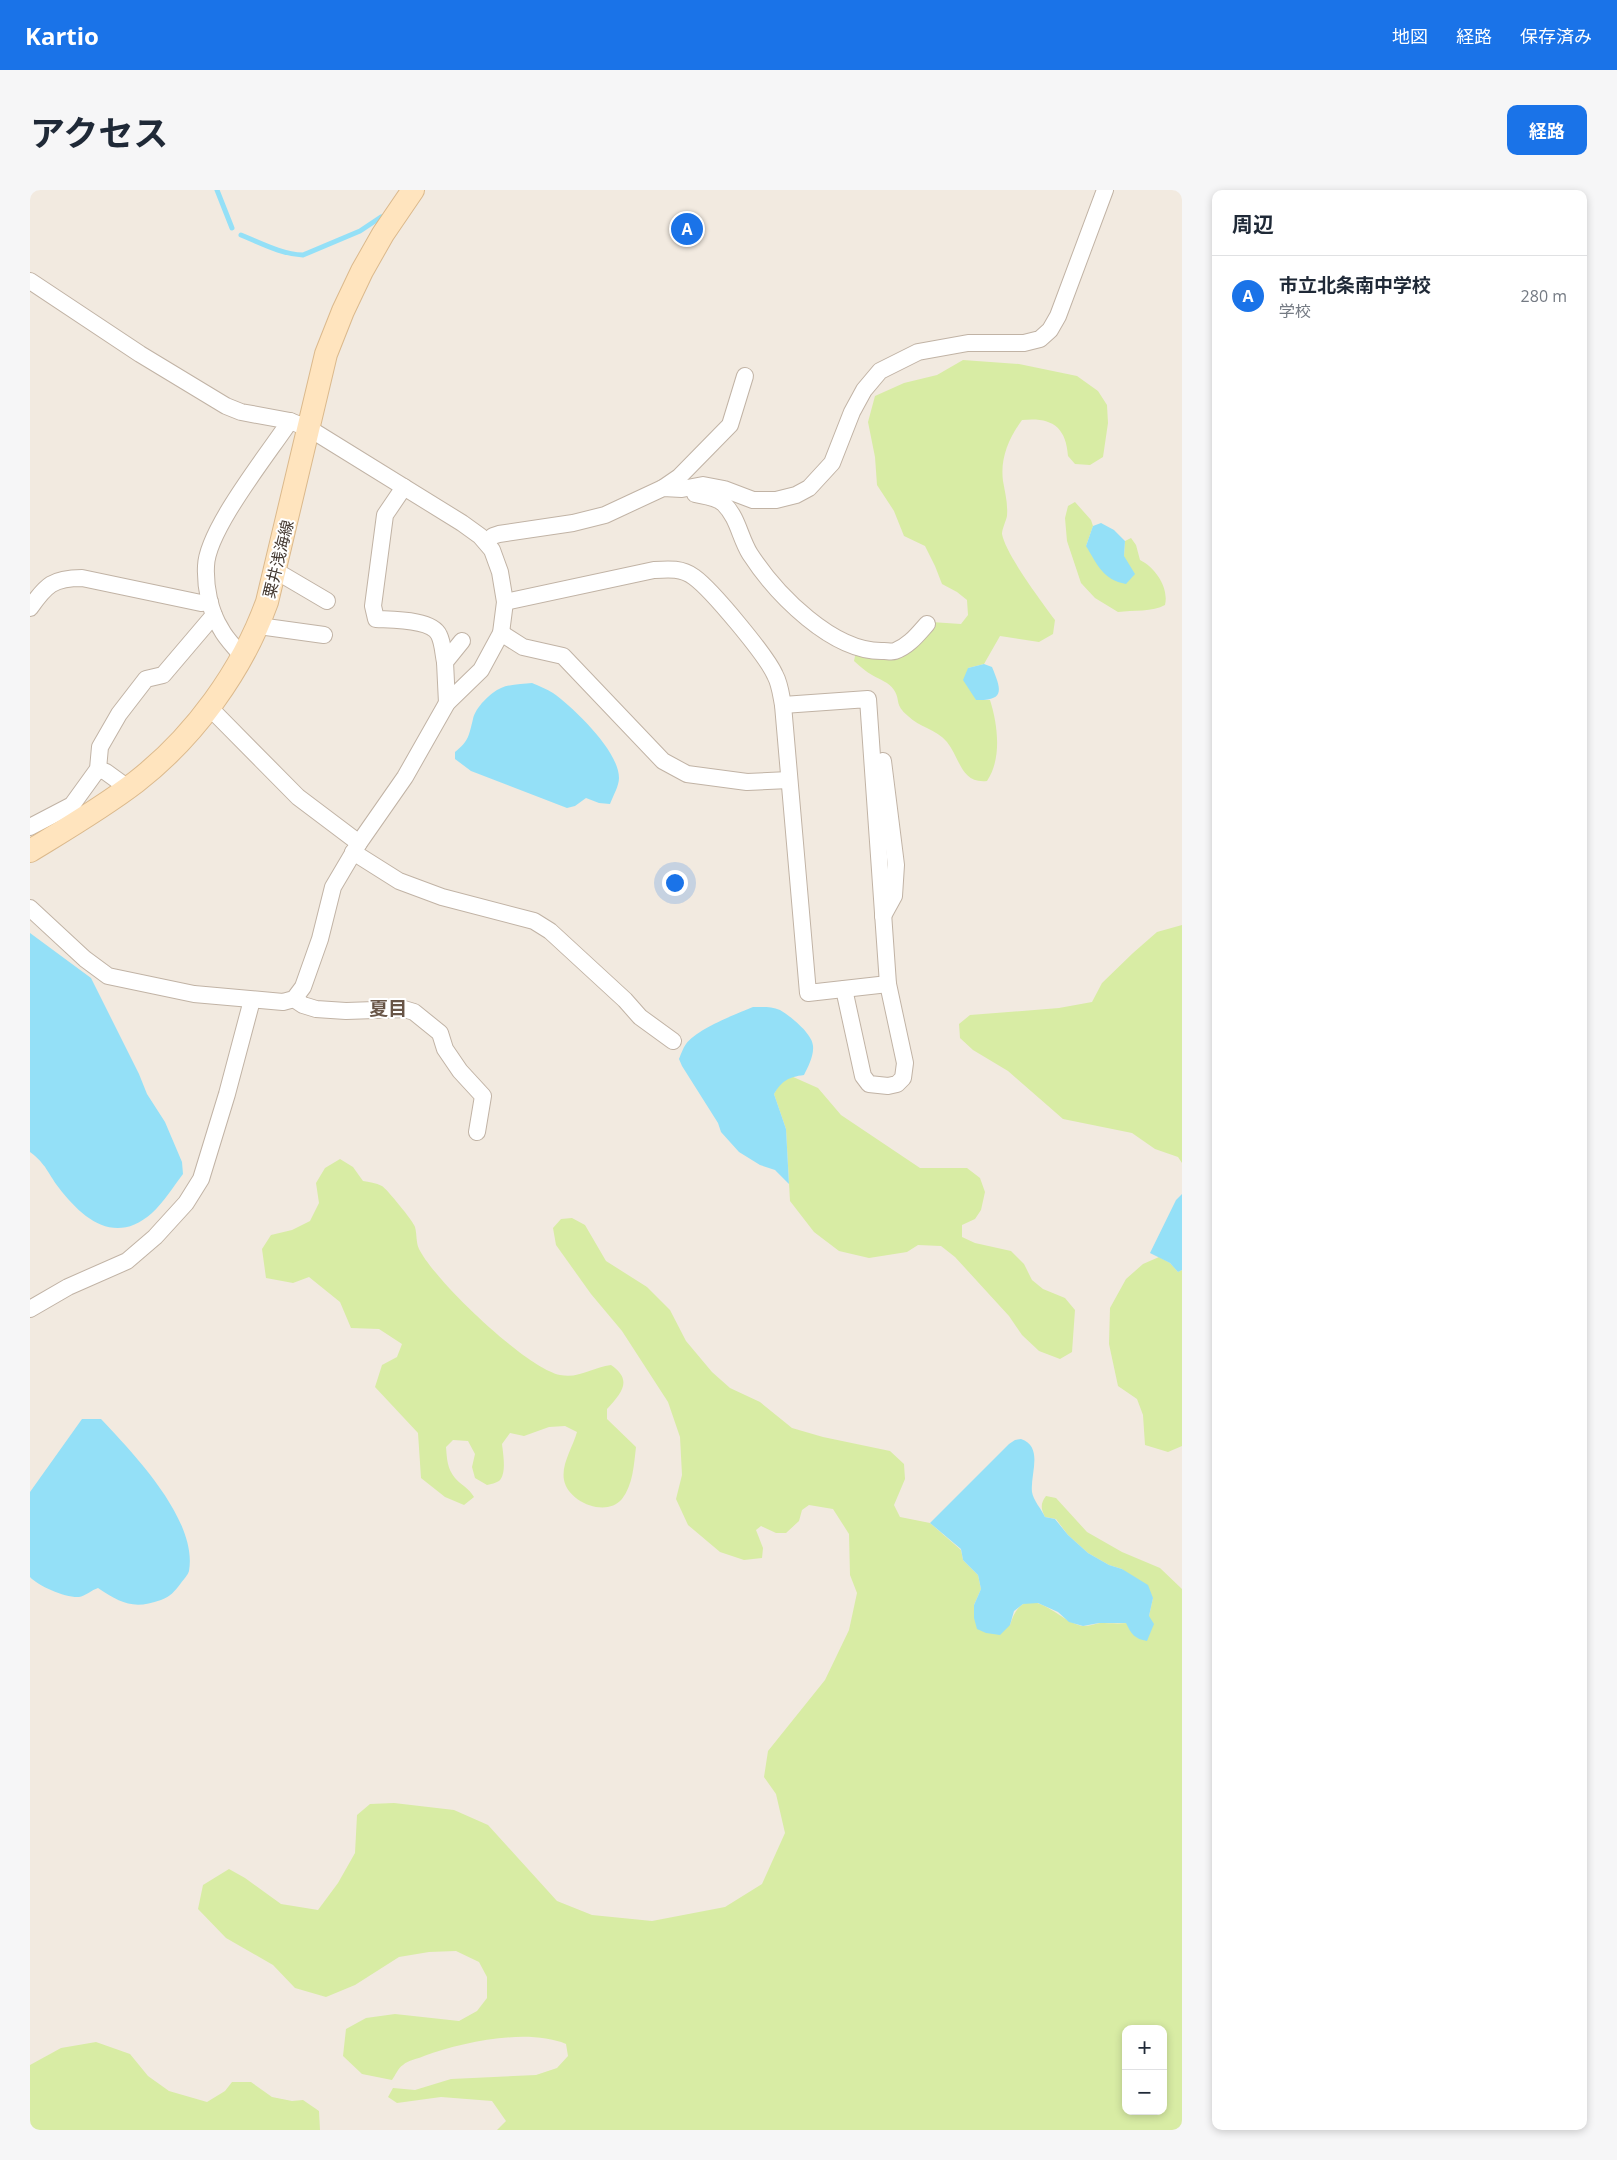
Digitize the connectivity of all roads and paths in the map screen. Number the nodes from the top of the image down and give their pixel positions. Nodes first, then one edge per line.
1 (413, 190) edge
2 (1105, 190) edge
3 (30, 281) edge
4 (745, 376) dead end
5 (300, 425) junction
6 (404, 487) junction
7 (663, 488) junction
8 (682, 489) junction
9 (486, 542) junction
10 (276, 571) junction
11 (327, 601) dead end
12 (505, 602) junction
13 (30, 608) edge
14 (212, 608) junction
15 (926, 624) dead end
16 (259, 626) junction
17 (501, 633) junction
18 (324, 635) dead end
19 (462, 641) dead end
20 (242, 656) junction
21 (445, 662) junction
22 (447, 704) junction
23 (783, 705) junction
24 (209, 707) junction
25 (98, 769) junction
26 (790, 780) junction
27 (128, 788) junction
28 (30, 827) edge
29 (356, 847) junction
30 (30, 850) edge
31 (30, 908) edge
32 (888, 984) junction
33 (844, 989) junction
34 (294, 999) junction
35 (252, 1000) junction
36 (673, 1041) dead end
37 (477, 1132) dead end
38 (30, 1308) edge

1 - 5 main road, 粟井浅海線
2 - 8 street
3 - 5 street
4 - 7 street
5 - 6 street
5 - 10 main road, 粟井浅海線
5 - 14 street
6 - 9 street
6 - 21 street
7 - 8 street
7 - 9 street
8 - 15 street
9 - 12 street
10 - 11 street
10 - 16 main road, 粟井浅海線
12 - 17 street
12 - 23 street
13 - 14 street
14 - 20 street
14 - 25 street
16 - 18 street
16 - 20 main road, 粟井浅海線
17 - 22 street
17 - 26 street
19 - 21 street
20 - 24 main road, 粟井浅海線
21 - 22 street
22 - 29 street
23 - 26 street
23 - 32 street
24 - 27 main road, 粟井浅海線
24 - 29 street
25 - 27 street
25 - 28 street
26 - 33 street
27 - 30 main road, 粟井浅海線
29 - 34 street
29 - 36 street
31 - 35 street
32 - 33 street
32 - 33 street
34 - 35 street
34 - 37 street
35 - 38 street

